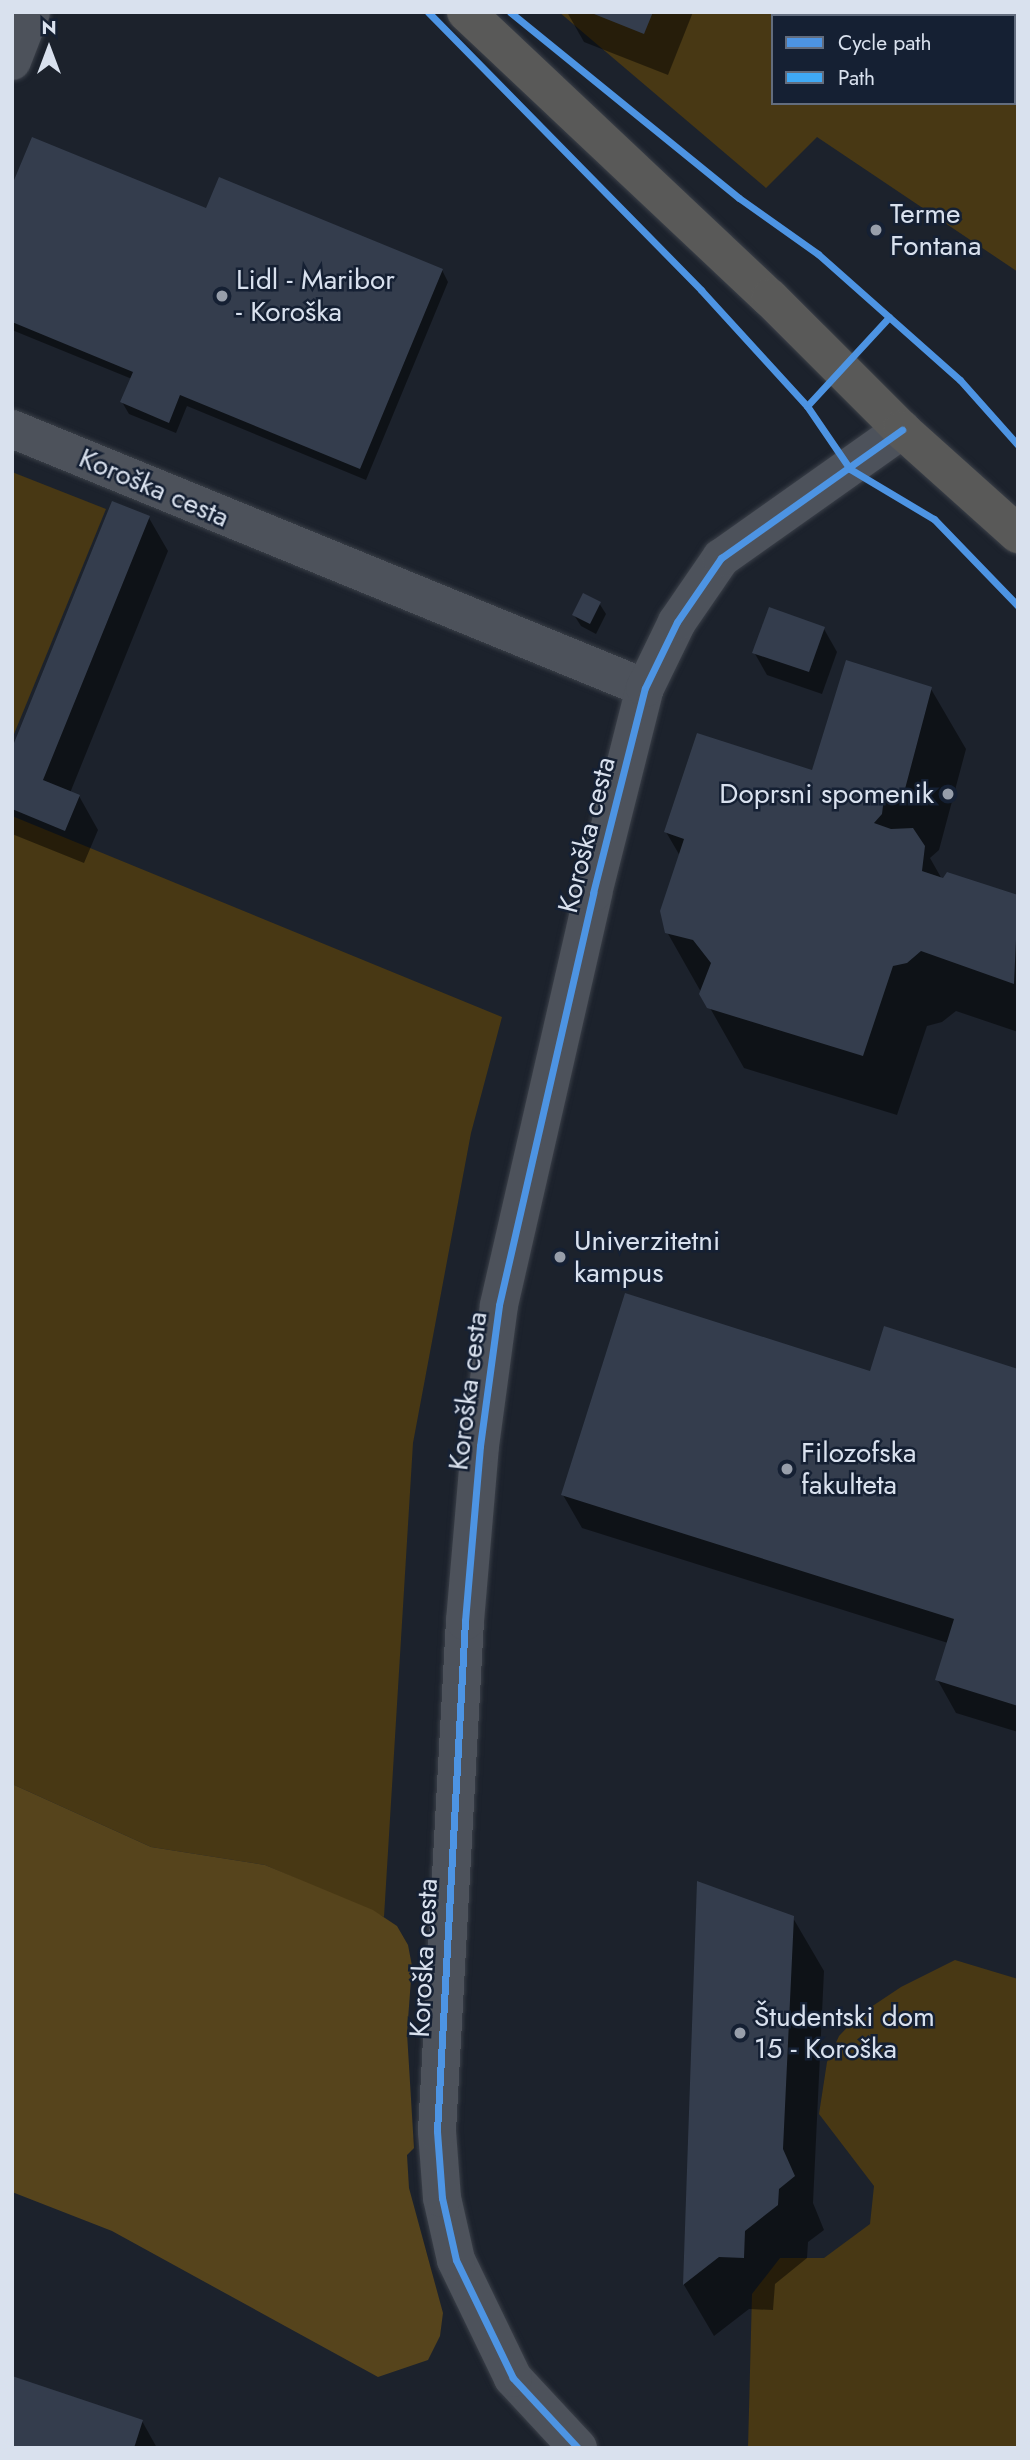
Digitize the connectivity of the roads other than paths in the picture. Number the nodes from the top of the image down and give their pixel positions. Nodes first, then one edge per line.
1 (31, 12) edge
2 (466, 12) edge
3 (12, 61) edge
4 (12, 429) edge
5 (902, 430) junction
6 (1018, 534) edge
7 (645, 688) junction
8 (578, 2448) edge

1 - 3 street
2 - 5 main road
4 - 7 street, Koroška cesta
5 - 6 main road
5 - 7 street, Koroška cesta
7 - 8 street, Koroška cesta

